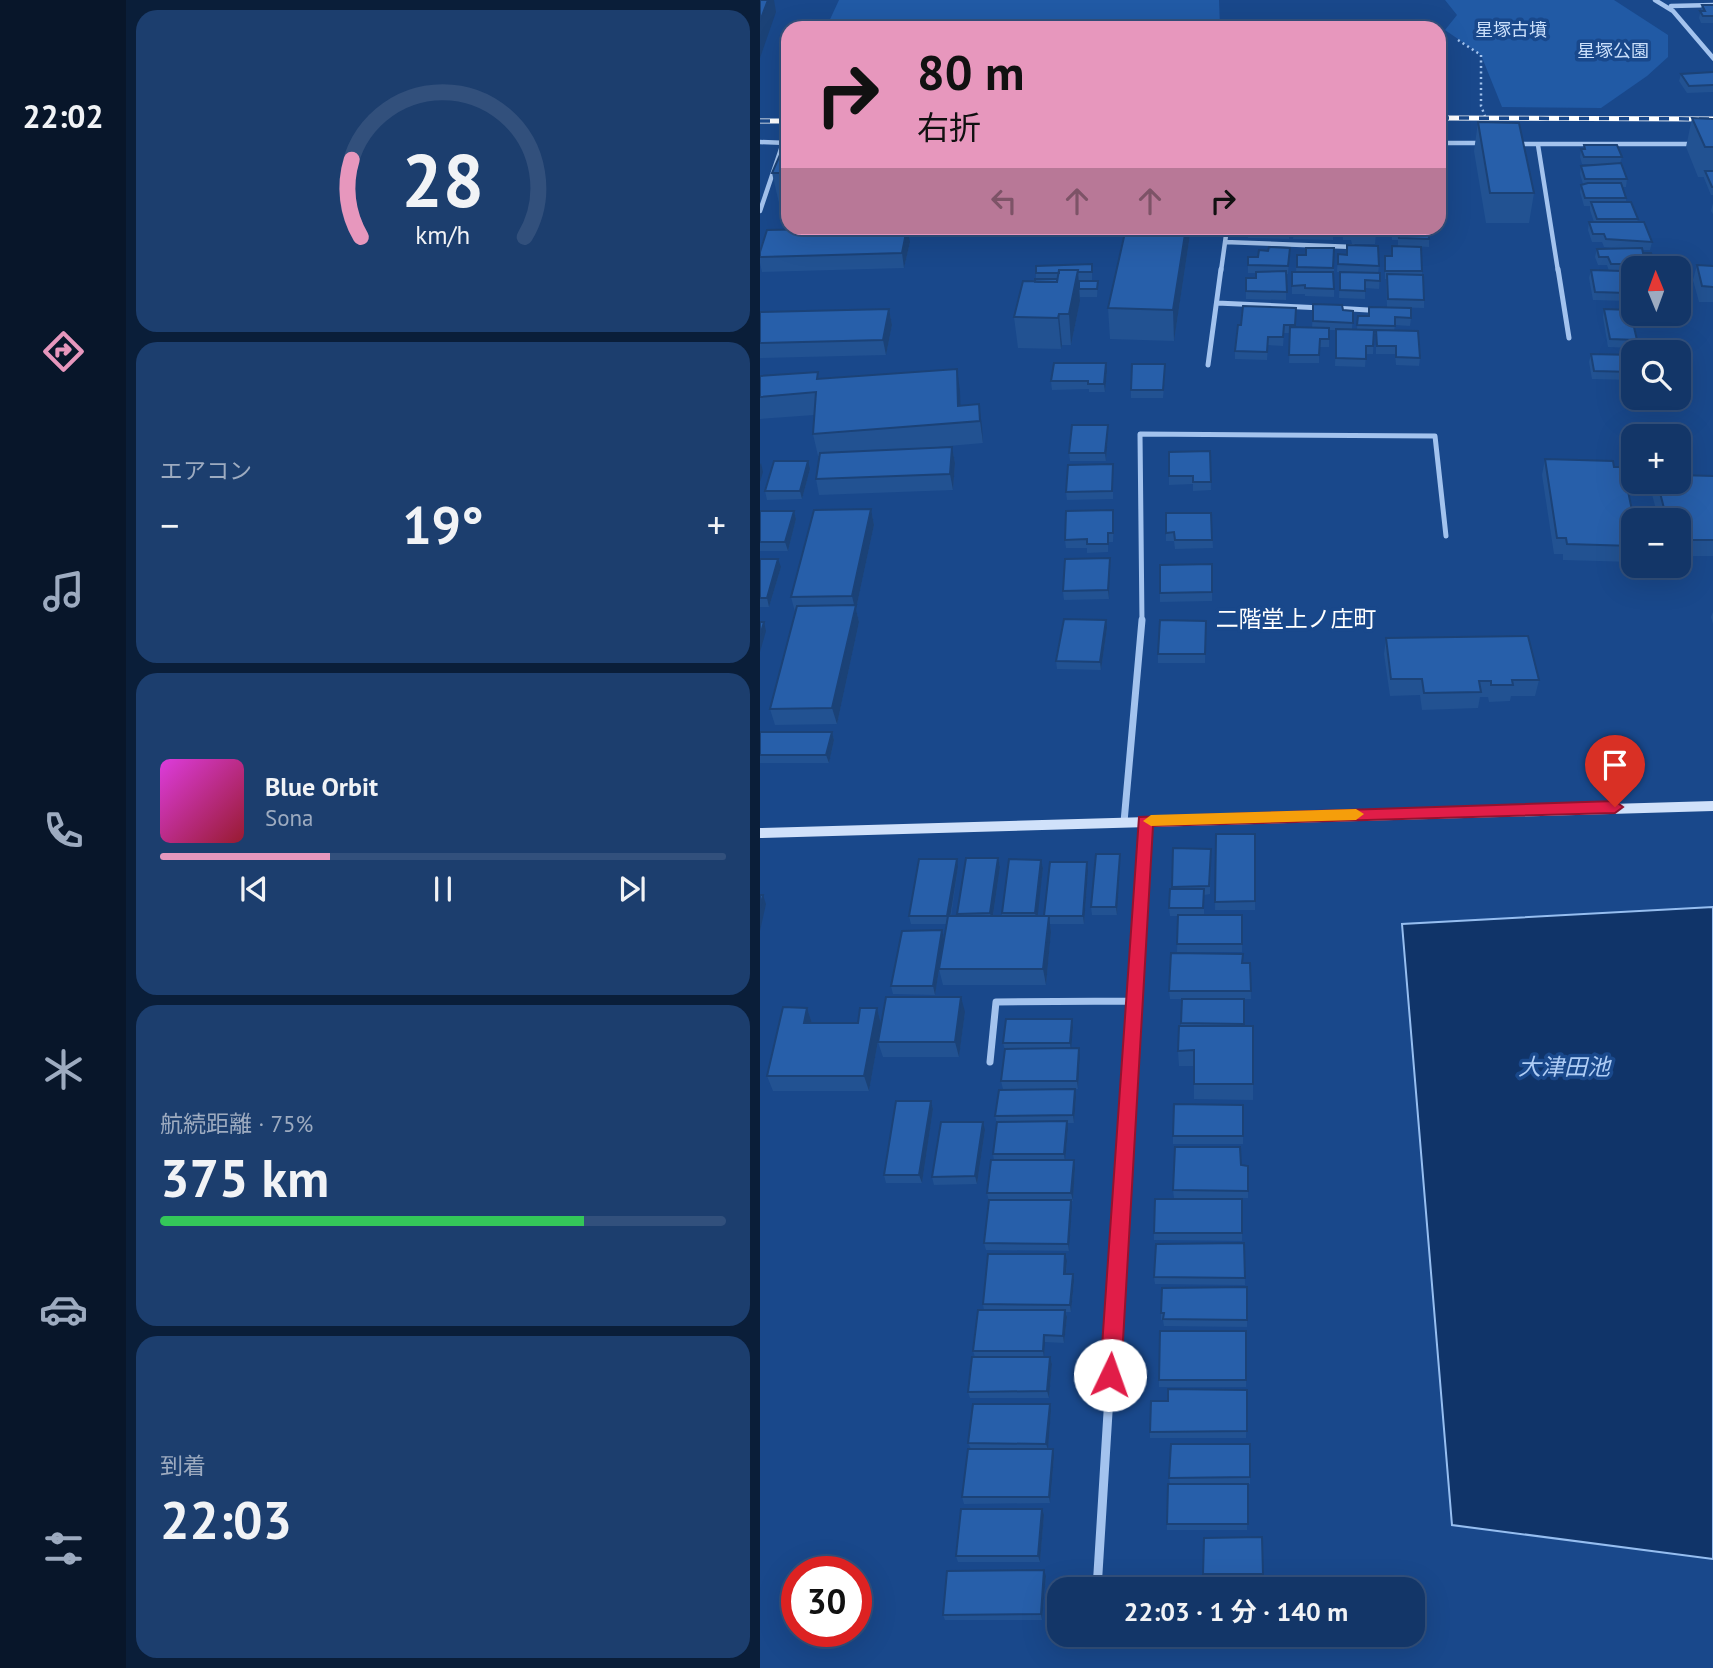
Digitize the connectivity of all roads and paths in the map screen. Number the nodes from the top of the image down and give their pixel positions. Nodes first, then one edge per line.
1 (1655, 0) edge
2 (1714, 5) edge
3 (1671, 6) junction
4 (1458, 40) dead end
5 (1702, 50) junction
6 (1714, 50) edge
7 (1714, 59) edge
8 (760, 142) edge
9 (781, 143) edge
10 (1446, 143) edge
11 (1492, 143) joint
12 (1515, 144) edge
13 (1700, 144) edge
14 (1538, 145) junction
15 (781, 156) edge
16 (760, 211) edge
17 (1226, 235) edge
18 (1225, 242) junction
19 (1356, 247) edge
20 (1217, 303) junction
21 (1368, 310) edge
22 (1569, 338) dead end
23 (1208, 365) dead end
24 (1446, 536) dead end
25 (1714, 806) edge
26 (1145, 821) junction
27 (1123, 822) junction
28 (760, 833) edge
29 (1134, 1001) junction
30 (990, 1062) dead end
31 (1098, 1577) edge

1 - 3 street
2 - 3 street
3 - 5 street
4 - 11 path
5 - 6 street
5 - 7 street
8 - 9 street
10 - 11 street
12 - 14 street
13 - 14 street
14 - 22 street
15 - 16 street
17 - 18 street
18 - 19 street
18 - 20 street
20 - 21 street
20 - 23 street
24 - 27 street
25 - 26 street
26 - 27 street
26 - 29 street
27 - 28 street
29 - 30 street
29 - 31 street

